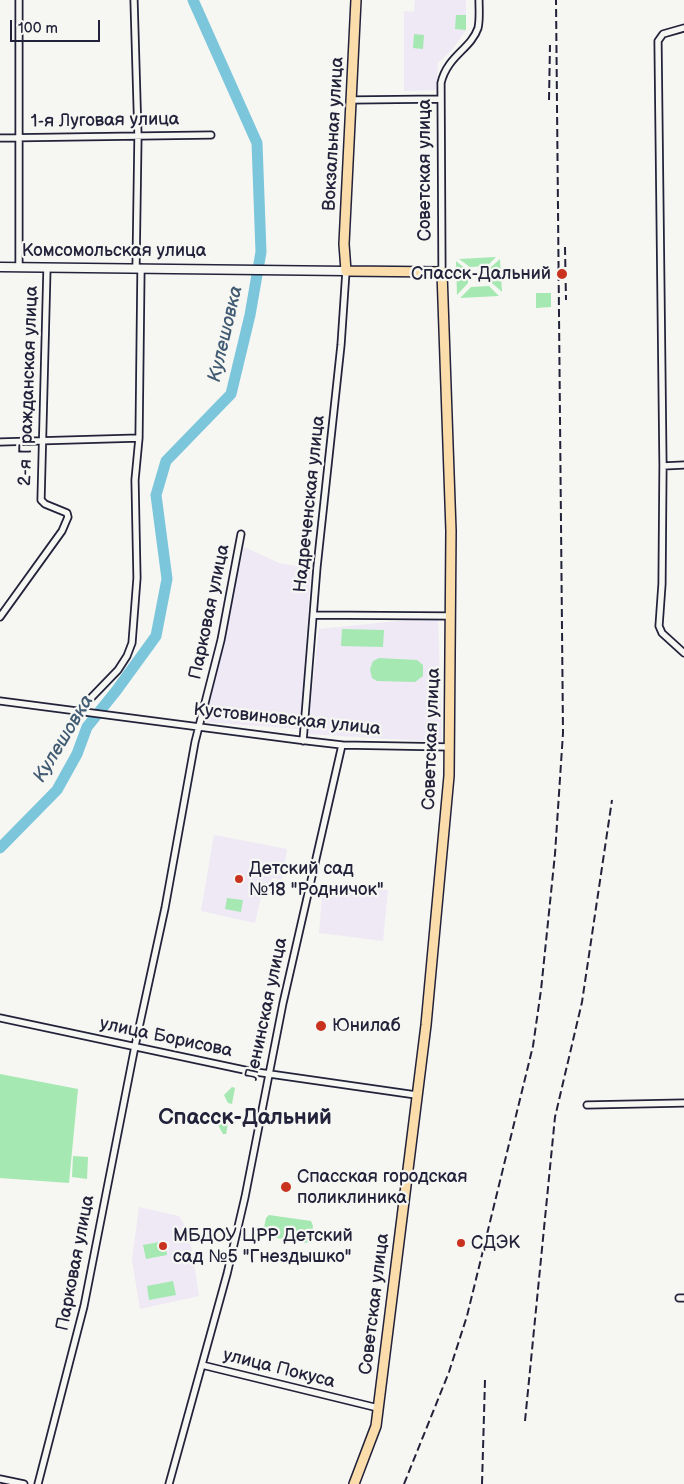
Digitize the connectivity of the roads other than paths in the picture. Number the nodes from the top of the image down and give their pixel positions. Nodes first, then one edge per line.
1 (19, 0) edge
2 (134, 0) edge
3 (356, 0) edge
4 (479, 0) edge
5 (684, 28) edge
6 (441, 99) junction
7 (352, 100) junction
8 (211, 135) dead end
9 (138, 136) junction
10 (0, 138) edge
11 (19, 138) junction
12 (0, 267) edge
13 (19, 267) junction
14 (47, 268) junction
15 (139, 268) junction
16 (346, 271) junction
17 (442, 272) junction
18 (139, 438) junction
19 (42, 441) junction
20 (0, 442) edge
21 (684, 465) edge
22 (663, 466) junction
23 (242, 534) dead end
24 (314, 615) junction
25 (450, 616) junction
26 (0, 617) edge
27 (684, 652) edge
28 (89, 700) dead end
29 (0, 701) edge
30 (199, 726) junction
31 (302, 740) junction
32 (342, 745) junction
33 (450, 747) junction
34 (0, 1018) edge
35 (135, 1046) junction
36 (268, 1073) junction
37 (416, 1095) junction
38 (684, 1103) edge
39 (587, 1105) dead end
40 (202, 1365) junction
41 (378, 1408) junction
42 (0, 1479) edge
43 (24, 1484) edge
44 (38, 1484) edge
45 (169, 1484) edge
46 (354, 1484) edge

1 - 11 street, 2-я Гражданская улица
2 - 9 street
3 - 7 main road, Вокзальная улица
4 - 6 street, Советская улица
5 - 22 street
6 - 7 street
6 - 17 street, Советская улица
7 - 16 main road, Вокзальная улица
8 - 9 street, 1-я Луговая улица
9 - 11 street, 1-я Луговая улица
9 - 15 street
10 - 11 street, 1-я Луговая улица
11 - 13 street, 2-я Гражданская улица
12 - 13 main road, Комсомольская улица
13 - 14 main road, Комсомольская улица
14 - 15 main road, Комсомольская улица
14 - 19 street, 2-я Гражданская улица
15 - 16 main road, Комсомольская улица
15 - 18 street
16 - 17 main road
16 - 24 street, Надреченская улица
17 - 25 main road, Советская улица
18 - 19 street
18 - 28 street
19 - 20 street
19 - 26 street, 2-я Гражданская улица
21 - 22 street
22 - 27 street
23 - 30 street, Парковая улица
24 - 25 street
24 - 31 street, Надреченская улица
25 - 33 main road, Советская улица
29 - 30 street, Кустовиновская улица
30 - 31 street, Кустовиновская улица
30 - 35 street, Парковая улица
31 - 32 street, Кустовиновская улица
32 - 33 street, Кустовиновская улица
32 - 36 street, Ленинская улица
33 - 37 main road, Советская улица
34 - 35 street, улица Борисова
35 - 36 street, улица Борисова
35 - 44 street, Парковая улица
36 - 37 street, улица Борисова
36 - 40 street, Ленинская улица
37 - 41 main road, Советская улица
38 - 39 street
40 - 41 street, улица Покуса
40 - 45 street, Ленинская улица
41 - 46 main road, Советская улица
42 - 43 street

